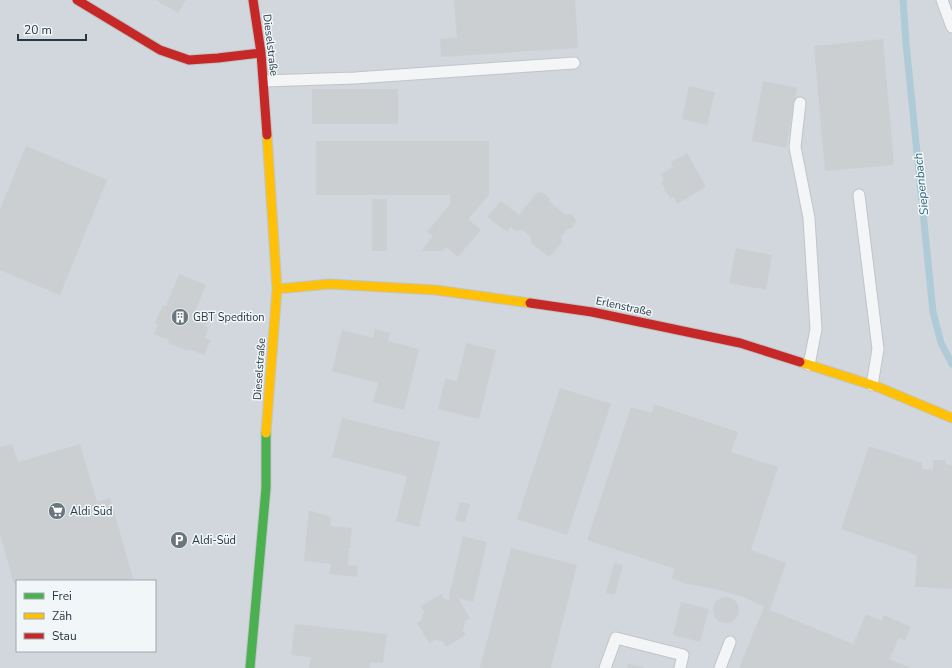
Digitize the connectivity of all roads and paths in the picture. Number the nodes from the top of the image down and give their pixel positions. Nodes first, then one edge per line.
1 (77, 0) edge
2 (253, 0) edge
3 (942, 0) edge
4 (946, 0) edge
5 (952, 1) edge
6 (952, 27) edge
7 (262, 53) junction
8 (574, 63) dead end
9 (264, 80) junction
10 (800, 103) dead end
11 (859, 195) dead end
12 (277, 289) junction
13 (809, 365) junction
14 (872, 385) junction
15 (952, 418) edge
16 (730, 642) dead end
17 (250, 668) edge
18 (606, 668) edge
19 (680, 668) edge
20 (720, 668) edge

1 - 7 street
2 - 7 street, Dieselstraße
3 - 6 lane
4 - 5 lane
7 - 9 street, Dieselstraße
8 - 9 lane
9 - 12 street, Dieselstraße
10 - 13 lane
11 - 14 lane
12 - 13 street, Erlenstraße
12 - 17 street, Dieselstraße
13 - 14 street, Erlenstraße
14 - 15 street, Erlenstraße
16 - 20 lane
18 - 19 lane

